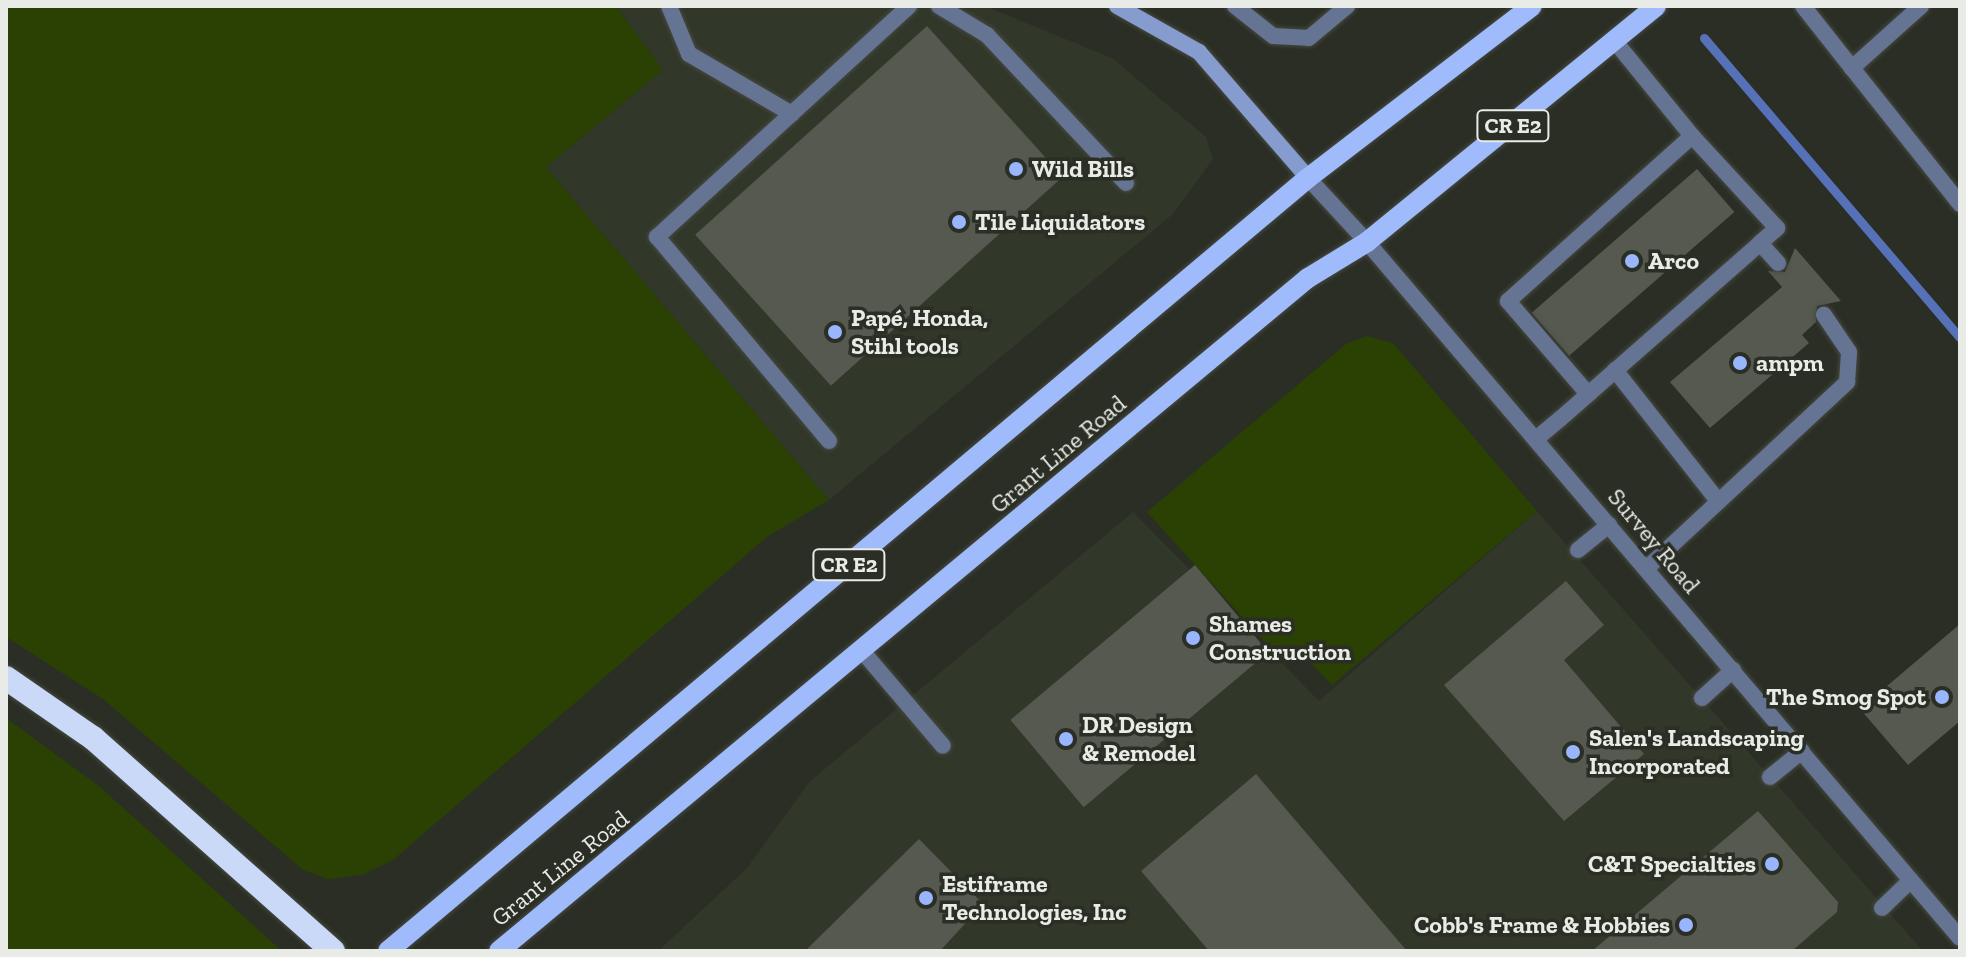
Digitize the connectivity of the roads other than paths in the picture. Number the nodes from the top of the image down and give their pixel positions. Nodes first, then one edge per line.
1 (669, 6) edge
2 (909, 6) edge
3 (939, 6) edge
4 (1117, 6) edge
5 (1235, 6) edge
6 (1347, 6) edge
7 (1532, 6) edge
8 (1656, 6) edge
9 (1803, 6) edge
10 (1921, 6) edge
11 (1617, 44) junction
12 (1852, 68) junction
13 (792, 114) junction
14 (1692, 136) junction
15 (1308, 178) junction
16 (1126, 183) dead end
17 (1960, 204) edge
18 (1367, 242) junction
19 (1760, 243) junction
20 (1778, 263) dead end
21 (1824, 315) dead end
22 (1615, 370) junction
23 (1588, 394) junction
24 (1536, 439) junction
25 (829, 441) dead end
26 (1718, 501) junction
27 (1609, 525) junction
28 (1578, 550) dead end
29 (1646, 569) junction
30 (863, 652) junction
31 (1733, 670) junction
32 (6, 678) edge
33 (1702, 698) dead end
34 (943, 746) dead end
35 (1802, 751) junction
36 (1770, 777) dead end
37 (1911, 880) junction
38 (1882, 908) dead end
39 (1957, 930) edge
40 (333, 951) edge
41 (388, 951) edge
42 (499, 951) edge

1 - 13 street
2 - 13 street
3 - 16 street
4 - 15 main road
5 - 6 street
7 - 15 main road, Grant Line Road / CR E2
8 - 11 main road, Grant Line Road / CR E2
9 - 12 street
10 - 12 street
11 - 14 street
11 - 18 main road, Grant Line Road / CR E2
12 - 17 street
13 - 25 street
14 - 19 street
14 - 23 street
15 - 18 street, Survey Road
15 - 41 main road, Grant Line Road / CR E2
18 - 24 street, Survey Road
18 - 30 main road, Grant Line Road / CR E2
19 - 20 street
19 - 22 street
21 - 26 street
22 - 23 street
22 - 26 street
23 - 24 street
24 - 27 street, Survey Road
26 - 29 street
27 - 28 street
27 - 29 street, Survey Road
29 - 31 street, Survey Road
30 - 34 street
30 - 42 main road, Grant Line Road / CR E2
31 - 33 street
31 - 35 street, Survey Road
32 - 40 highway
35 - 36 street
35 - 37 street, Survey Road
37 - 38 street
37 - 39 street, Survey Road

